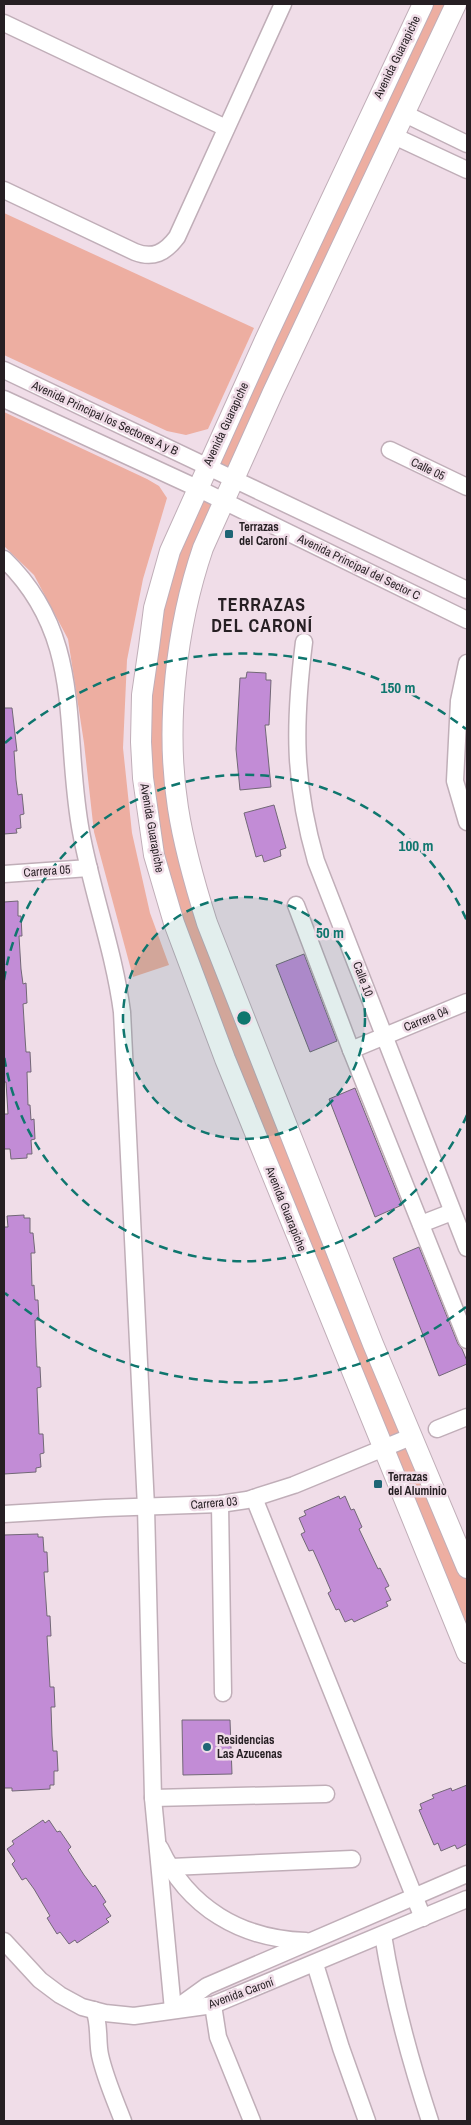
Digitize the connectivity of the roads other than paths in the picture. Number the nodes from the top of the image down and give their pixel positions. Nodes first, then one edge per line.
1 (283, 4) edge
2 (423, 4) edge
3 (456, 4) edge
4 (4, 23) edge
5 (404, 114) junction
6 (226, 128) junction
7 (394, 136) junction
8 (467, 144) edge
9 (467, 170) edge
10 (4, 190) edge
11 (4, 370) edge
12 (4, 399) edge
13 (390, 450) dead end
14 (207, 466) junction
15 (234, 479) junction
16 (467, 487) edge
17 (197, 488) junction
18 (223, 502) junction
19 (4, 559) edge
20 (467, 590) edge
21 (467, 620) edge
22 (304, 642) dead end
23 (467, 663) edge
24 (467, 822) edge
25 (90, 868) junction
26 (4, 874) edge
27 (296, 906) dead end
28 (467, 1002) edge
29 (385, 1035) junction
30 (351, 1050) junction
31 (452, 1212) junction
32 (421, 1224) junction
33 (467, 1248) edge
34 (467, 1340) edge
35 (467, 1417) edge
36 (437, 1429) dead end
37 (412, 1436) junction
38 (384, 1448) junction
39 (254, 1498) junction
40 (220, 1504) junction
41 (146, 1507) junction
42 (4, 1514) edge
43 (467, 1568) edge
44 (467, 1652) edge
45 (223, 1693) dead end
46 (326, 1794) dead end
47 (154, 1798) junction
48 (157, 1841) junction
49 (352, 1860) dead end
50 (171, 1867) junction
51 (467, 1874) edge
52 (415, 1897) junction
53 (467, 1899) edge
54 (423, 1918) junction
55 (383, 1935) junction
56 (4, 1941) edge
57 (311, 1941) junction
58 (315, 1964) junction
59 (213, 2005) junction
60 (94, 2010) junction
61 (173, 2010) junction
62 (123, 2121) edge
63 (252, 2121) edge
64 (367, 2121) edge
65 (430, 2121) edge

1 - 6 street
2 - 14 street, Avenida Guarapiche
3 - 5 street
4 - 6 street
5 - 7 street
5 - 8 street
6 - 10 street
7 - 9 street
7 - 15 street
11 - 14 street, Avenida Principal los Sectores A y B
12 - 17 street, Avenida Principal los Sectores A y B
13 - 16 street, Calle 05
14 - 15 street, Avenida Principal los Sectores A y B
14 - 17 street, Avenida Guarapiche
15 - 18 street
15 - 20 street, Avenida Principal del Sector C
17 - 18 street, Avenida Principal los Sectores A y B
17 - 38 street, Avenida Guarapiche
18 - 21 street, Avenida Principal del Sector C
18 - 37 street
19 - 25 street
22 - 29 street, Calle 10
23 - 24 street
25 - 26 street, Carrera 05
25 - 41 street
27 - 30 street
28 - 29 street, Carrera 04
29 - 30 street, Carrera 04
29 - 31 street, Calle 10
30 - 32 street
31 - 32 street
31 - 33 street, Calle 10
32 - 34 street
35 - 36 street
37 - 38 street, Carrera 03
37 - 43 street
38 - 39 street, Carrera 03
38 - 44 street, Avenida Guarapiche
39 - 40 street, Carrera 03
39 - 52 street
40 - 41 street, Carrera 03
40 - 45 street
41 - 42 street, Carrera 03
41 - 47 street
46 - 47 street
47 - 48 street
48 - 50 street
48 - 61 street
49 - 50 street
50 - 57 street
51 - 52 street, Avenida Caroní
52 - 54 street
52 - 57 street, Avenida Caroní
53 - 54 street, Avenida Caroní
54 - 55 street, Avenida Caroní
55 - 58 street, Avenida Caroní
55 - 65 street
56 - 60 street
57 - 61 street, Avenida Caroní
58 - 59 street, Avenida Caroní
58 - 64 street
59 - 61 street, Avenida Caroní
59 - 63 street
60 - 61 street
60 - 62 street

